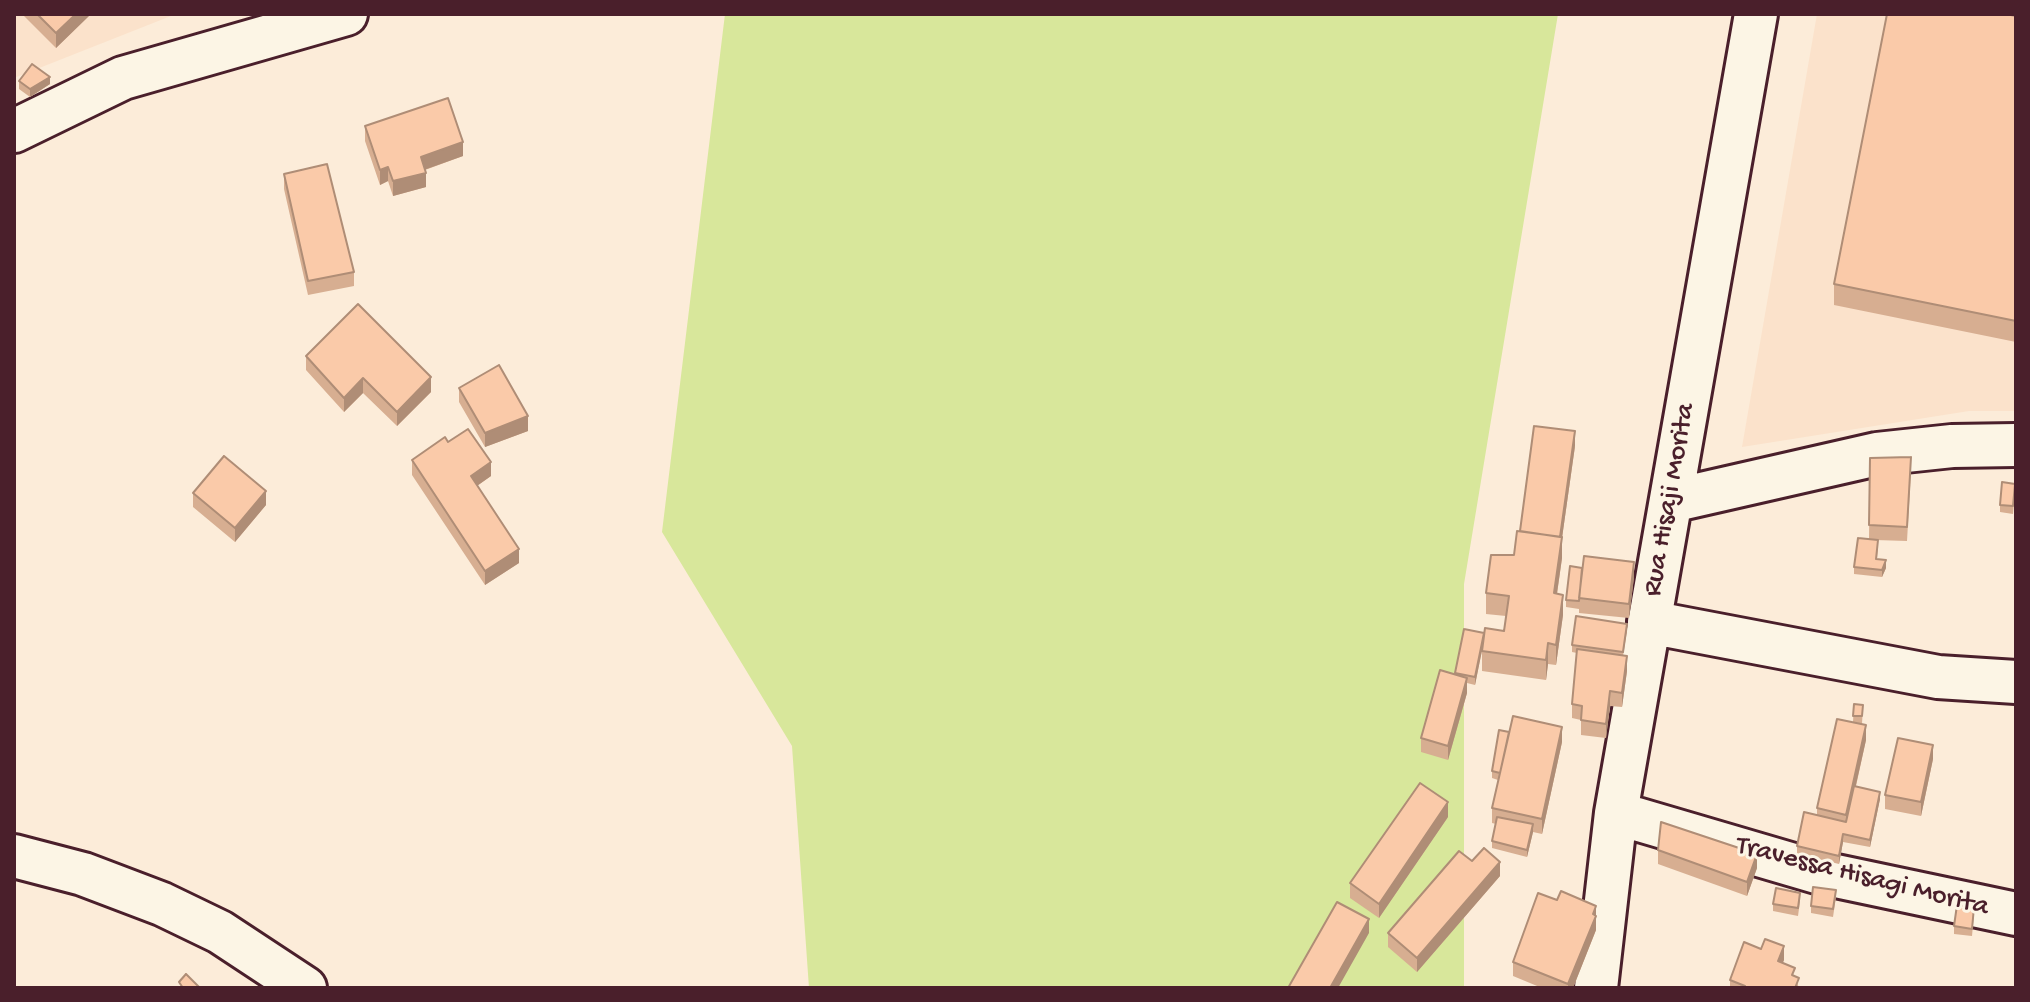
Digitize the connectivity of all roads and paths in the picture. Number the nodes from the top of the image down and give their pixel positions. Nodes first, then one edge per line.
1 (346, 14) edge
2 (1756, 14) edge
3 (14, 131) edge
4 (2016, 445) edge
5 (1671, 501) junction
6 (1649, 622) junction
7 (2016, 682) edge
8 (1616, 813) junction
9 (14, 856) edge
10 (2016, 914) edge
11 (305, 988) edge
12 (1596, 988) edge

1 - 3 street
2 - 5 street, Rua Hisaji Morita
4 - 5 street
5 - 6 street, Rua Hisaji Morita
6 - 7 street
6 - 8 street, Rua Hisaji Morita
8 - 10 street, Travessa Hisagi Morita
8 - 12 street, Rua Hisaji Morita
9 - 11 street

